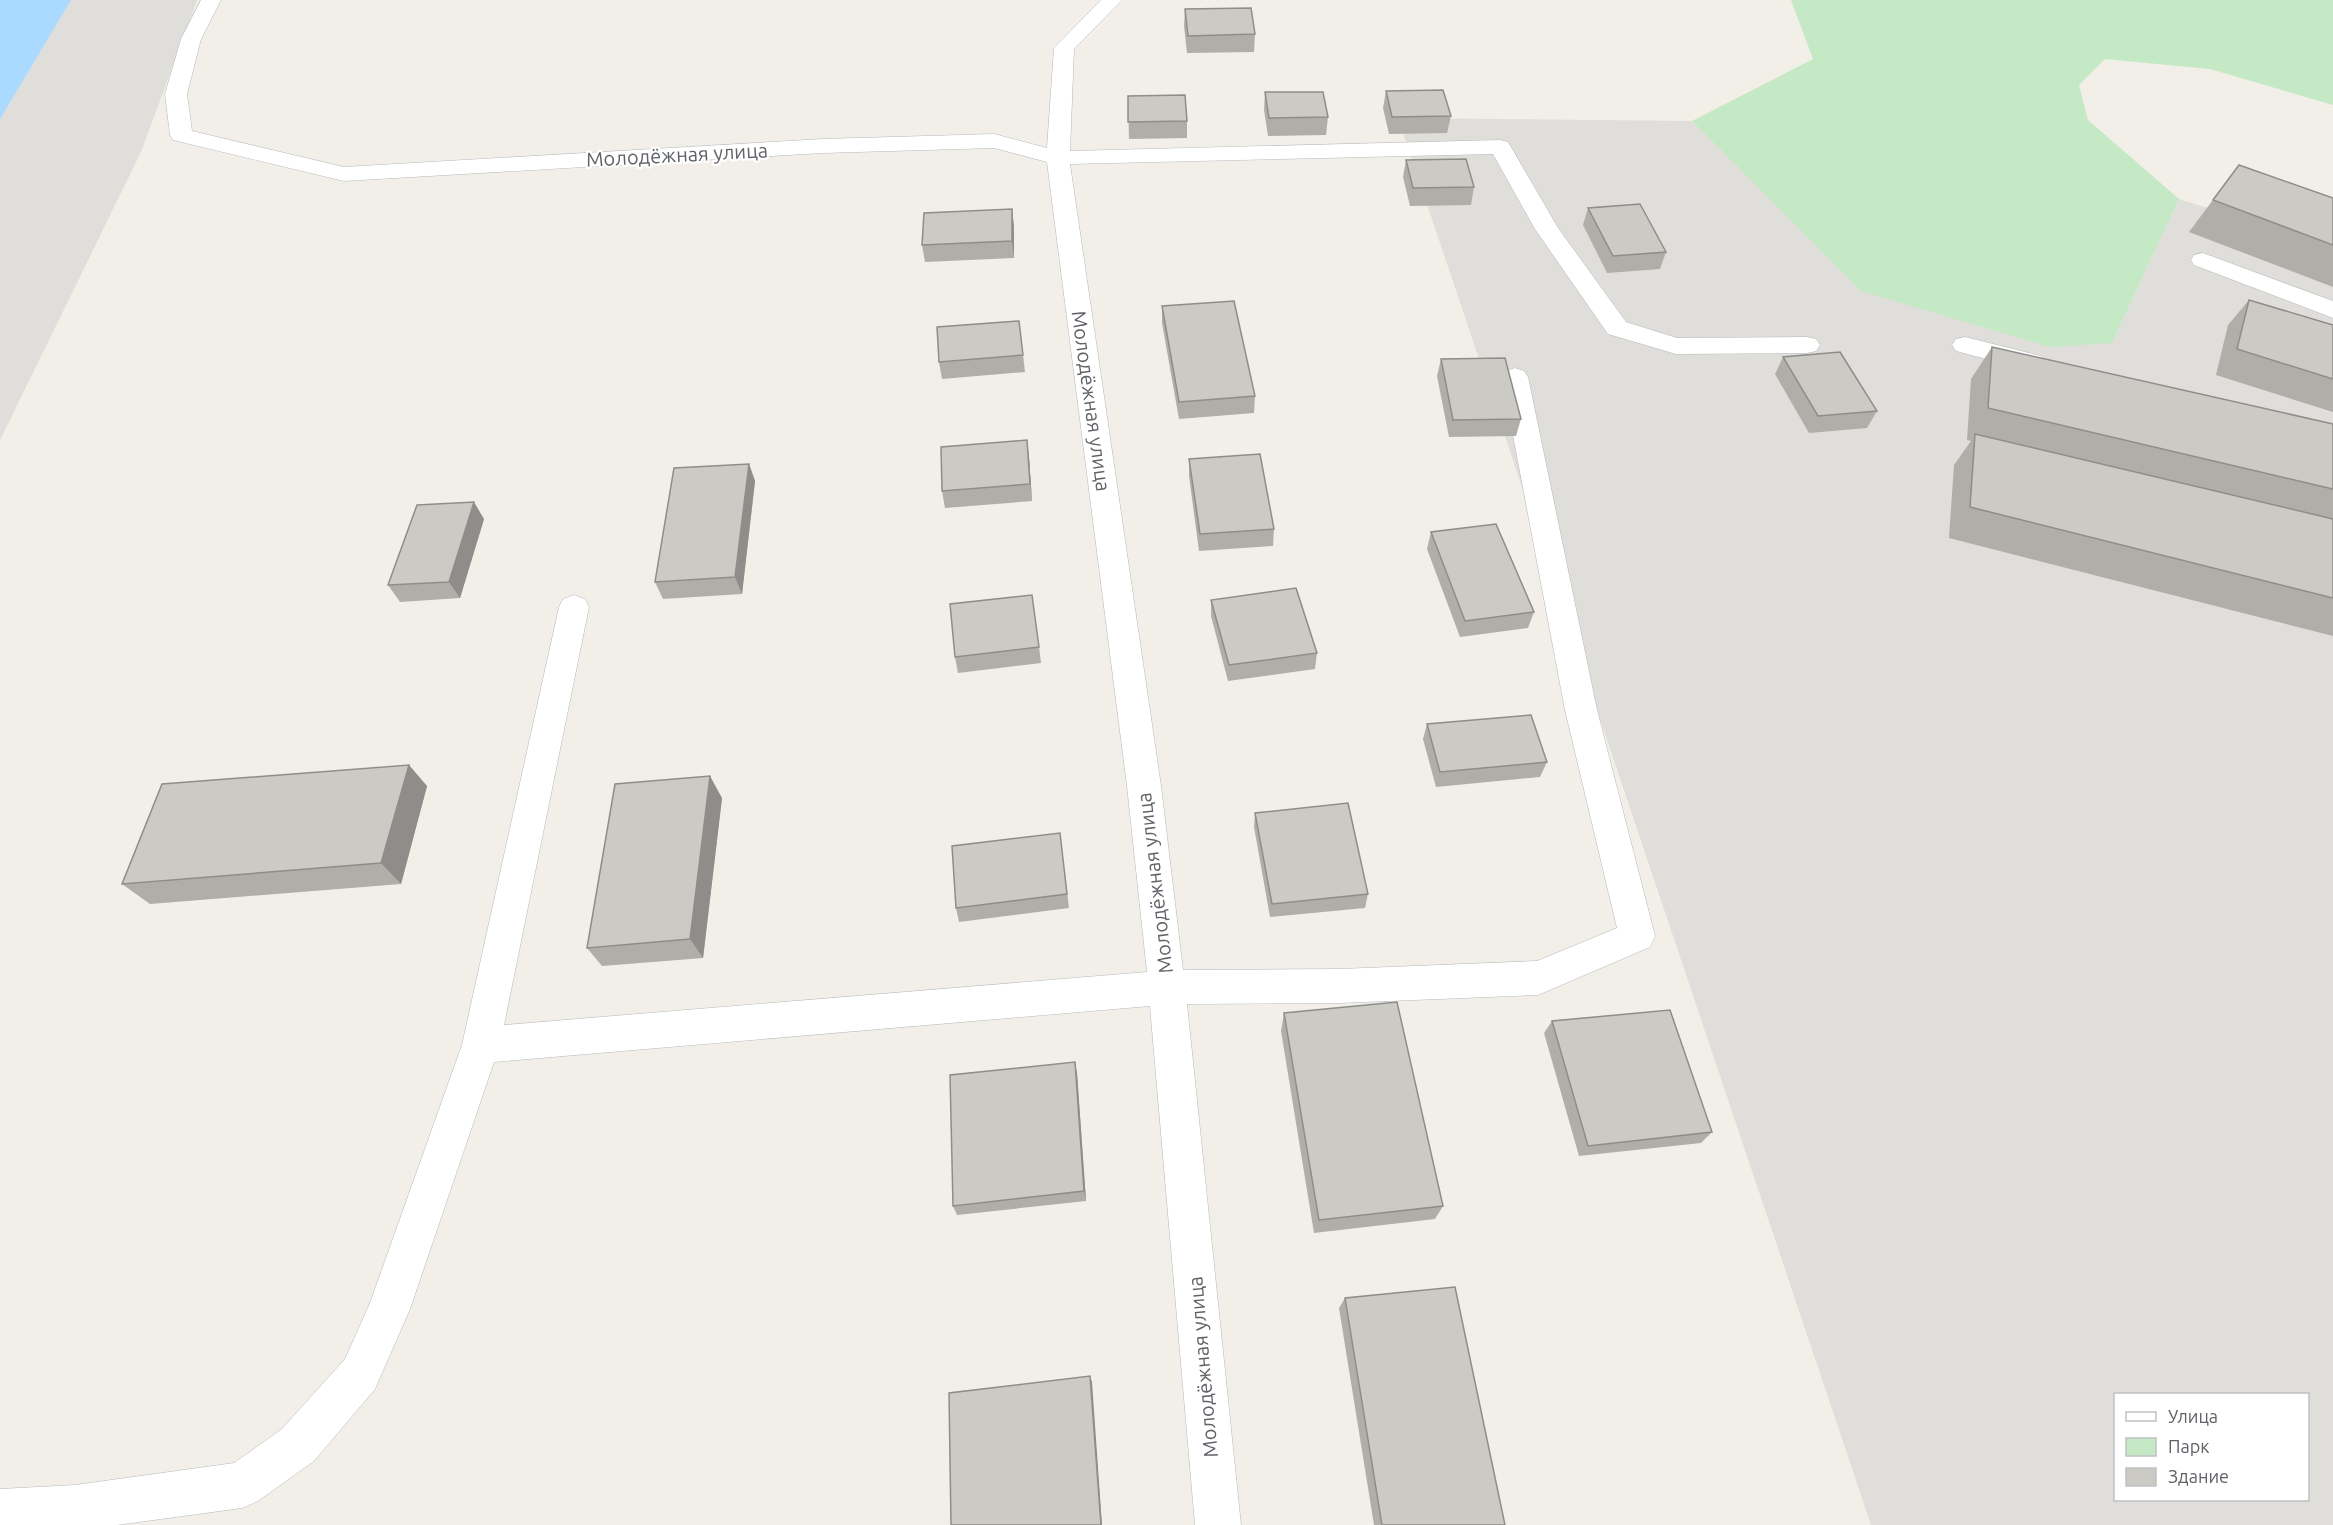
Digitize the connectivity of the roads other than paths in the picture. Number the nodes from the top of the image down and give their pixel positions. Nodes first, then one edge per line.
1 (211, 0) edge
2 (1112, 0) edge
3 (1058, 158) junction
4 (2203, 260) dead end
5 (2333, 310) edge
6 (1807, 345) dead end
7 (1965, 345) dead end
8 (2057, 369) edge
9 (1515, 377) dead end
10 (574, 607) dead end
11 (1167, 987) junction
12 (482, 1045) junction
13 (0, 1512) edge
14 (1218, 1525) edge

1 - 3 street, Молодёжная улица
2 - 3 street
3 - 6 street
3 - 11 street, Молодёжная улица
4 - 5 street
7 - 8 street
9 - 11 street
10 - 12 street
11 - 12 street
11 - 14 street, Молодёжная улица
12 - 13 street

